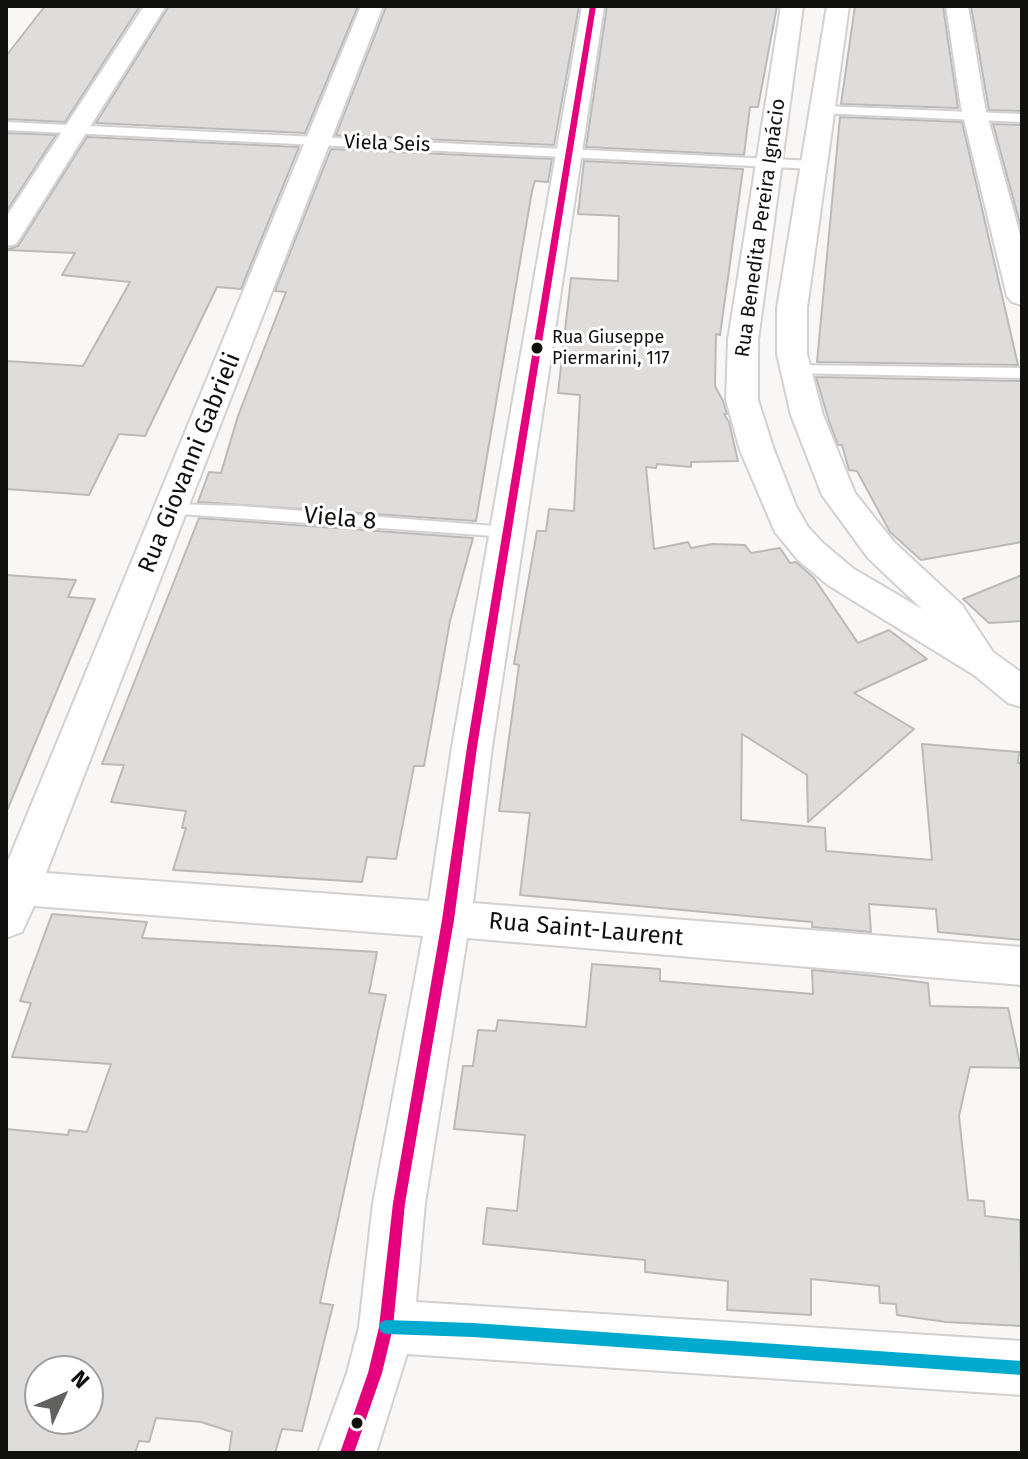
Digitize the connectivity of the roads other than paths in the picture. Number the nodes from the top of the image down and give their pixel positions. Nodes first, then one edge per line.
1 (155, 6) edge
2 (372, 6) edge
3 (593, 6) edge
4 (792, 6) edge
5 (838, 6) edge
6 (957, 6) edge
7 (823, 110) junction
8 (975, 116) junction
9 (1022, 118) edge
10 (6, 126) edge
11 (75, 129) junction
12 (320, 141) junction
13 (570, 152) junction
14 (769, 162) junction
15 (814, 165) junction
16 (6, 238) edge
17 (1022, 296) edge
18 (796, 370) junction
19 (1022, 373) edge
20 (171, 509) junction
21 (508, 532) junction
22 (988, 666) junction
23 (1022, 693) edge
24 (10, 898) edge
25 (448, 920) junction
26 (1022, 966) edge
27 (386, 1327) junction
28 (1022, 1368) edge
29 (347, 1453) edge

1 - 11 street
2 - 12 street, Rua Giovanni Gabrieli
3 - 13 street
4 - 14 street, Rua Benedita Pereira Ignácio
5 - 7 street, Rua Benedita Pereira Ignácio
6 - 8 street
7 - 8 lane
7 - 15 street, Rua Benedita Pereira Ignácio
8 - 9 lane
8 - 17 street
10 - 11 lane, Viela Seis
11 - 12 lane, Viela Seis
11 - 16 street
12 - 13 lane, Viela Seis
12 - 20 street, Rua Giovanni Gabrieli
13 - 14 lane, Viela Seis
13 - 21 street
14 - 15 lane, Viela Seis
14 - 22 street, Rua Benedita Pereira Ignácio
15 - 18 street, Rua Benedita Pereira Ignácio
18 - 19 lane
18 - 22 street, Rua Benedita Pereira Ignácio
20 - 21 lane, Viela 8
20 - 24 street, Rua Giovanni Gabrieli
21 - 25 street
22 - 23 street
24 - 25 street, Rua Saint-Laurent
25 - 26 street, Rua Saint-Laurent
25 - 27 street
27 - 28 street
27 - 29 street

